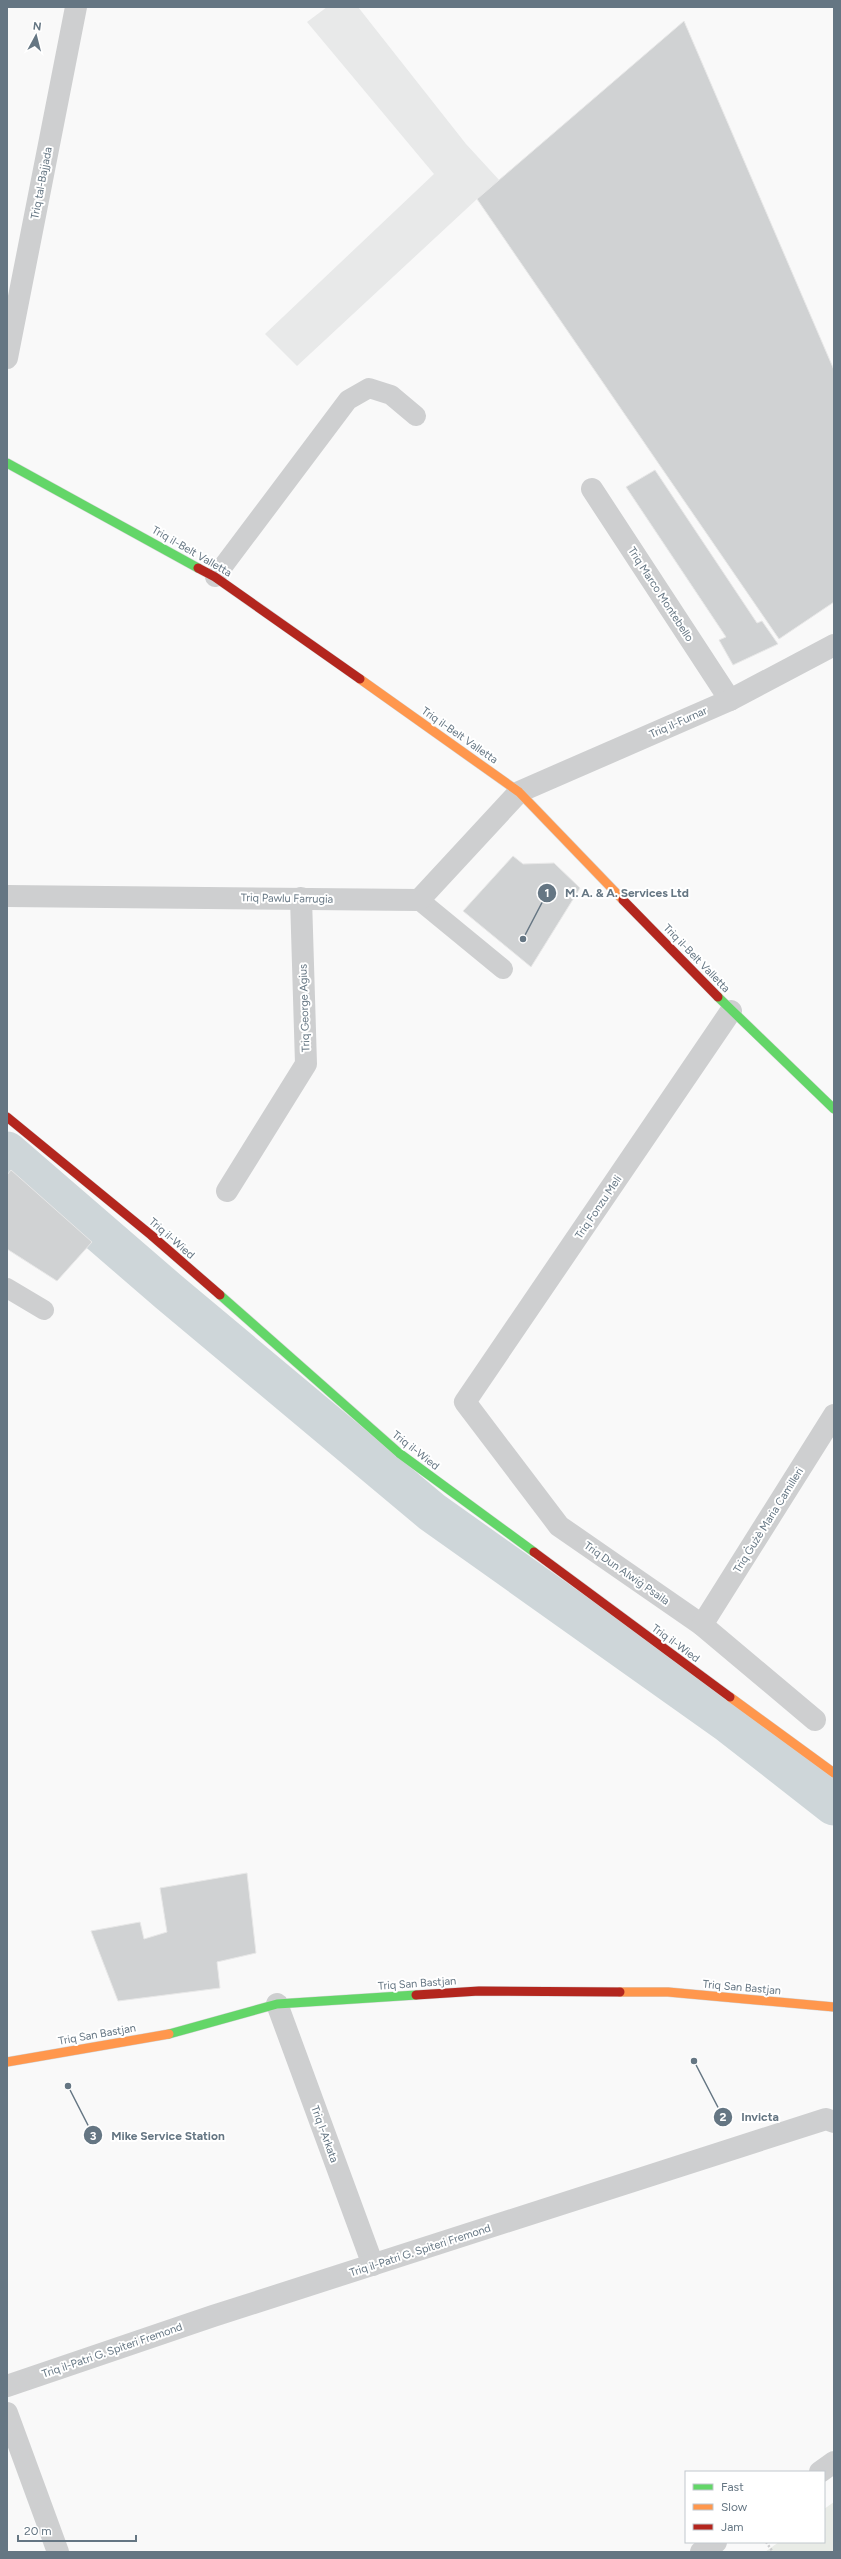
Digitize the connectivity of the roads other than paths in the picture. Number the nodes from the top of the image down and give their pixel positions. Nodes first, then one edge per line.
1 (76, 7) edge
2 (7, 358) edge
3 (416, 416) dead end
4 (7, 463) edge
5 (592, 489) dead end
6 (215, 577) junction
7 (834, 645) edge
8 (730, 700) junction
9 (519, 792) junction
10 (7, 896) edge
11 (301, 898) junction
12 (419, 900) junction
13 (503, 969) dead end
14 (731, 1011) junction
15 (834, 1109) edge
16 (7, 1117) edge
17 (227, 1191) dead end
18 (7, 1288) edge
19 (44, 1310) dead end
20 (465, 1402) joint
21 (834, 1415) edge
22 (702, 1625) junction
23 (815, 1720) dead end
24 (834, 1773) edge
25 (277, 2004) junction
26 (834, 2008) edge
27 (7, 2062) edge
28 (834, 2122) edge
29 (373, 2265) junction
30 (7, 2386) edge
31 (7, 2413) edge
32 (834, 2462) edge
33 (821, 2471) edge
34 (714, 2543) edge
35 (51, 2550) edge
36 (701, 2552) edge

1 - 2 street, Triq tal-Bajjada
3 - 6 lane
4 - 6 street, Triq il-Belt Valletta
5 - 8 street, Triq Marco Montebello
6 - 9 street, Triq il-Belt Valletta
7 - 8 street, Triq il-Furnar
8 - 9 street, Triq il-Furnar
9 - 12 street
9 - 14 street, Triq il-Belt Valletta
10 - 11 street, Triq Pawlu Farrugia
11 - 12 street, Triq Pawlu Farrugia
11 - 17 street, Triq George Agius
12 - 13 lane
14 - 15 street, Triq il-Belt Valletta
14 - 20 street, Triq Fonzu Meli
16 - 24 street, Triq il-Wied
18 - 19 lane
20 - 22 street, Triq Dun Alwiġ Psaila
21 - 22 street, Triq Ġużè Maria Camilleri
22 - 23 street, Triq Dun Alwiġ Psaila
25 - 26 street, Triq San Bastjan
25 - 27 street, Triq San Bastjan
25 - 29 street, Triq l-Arkata
28 - 29 street, Triq il-Patri G. Spiteri Fremond
29 - 30 street, Triq il-Patri G. Spiteri Fremond
31 - 35 street
32 - 33 street
34 - 36 street

